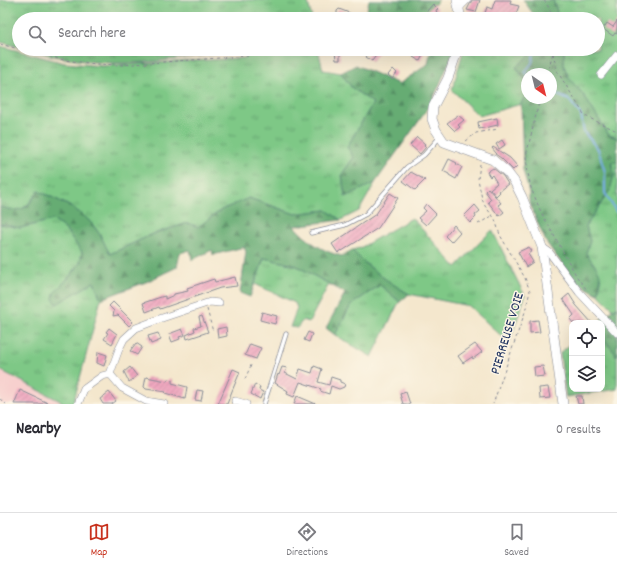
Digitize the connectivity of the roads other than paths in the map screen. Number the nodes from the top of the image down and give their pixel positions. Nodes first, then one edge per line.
1 (467, 0) edge
2 (458, 3) edge
3 (617, 55) edge
4 (456, 56) edge
5 (602, 75) dead end
6 (440, 137) junction
7 (311, 233) dead end
8 (542, 247) junction
9 (220, 303) dead end
10 (617, 333) edge
11 (286, 334) dead end
12 (110, 374) junction
13 (236, 400) dead end
14 (78, 404) edge
15 (164, 404) edge
16 (246, 404) edge
17 (264, 404) edge
18 (563, 404) edge

1 - 2 street
3 - 5 street
4 - 6 street
6 - 7 lane
6 - 8 street
8 - 10 street
8 - 18 street
9 - 12 street
11 - 17 lane
12 - 14 street
12 - 15 street
13 - 16 street

